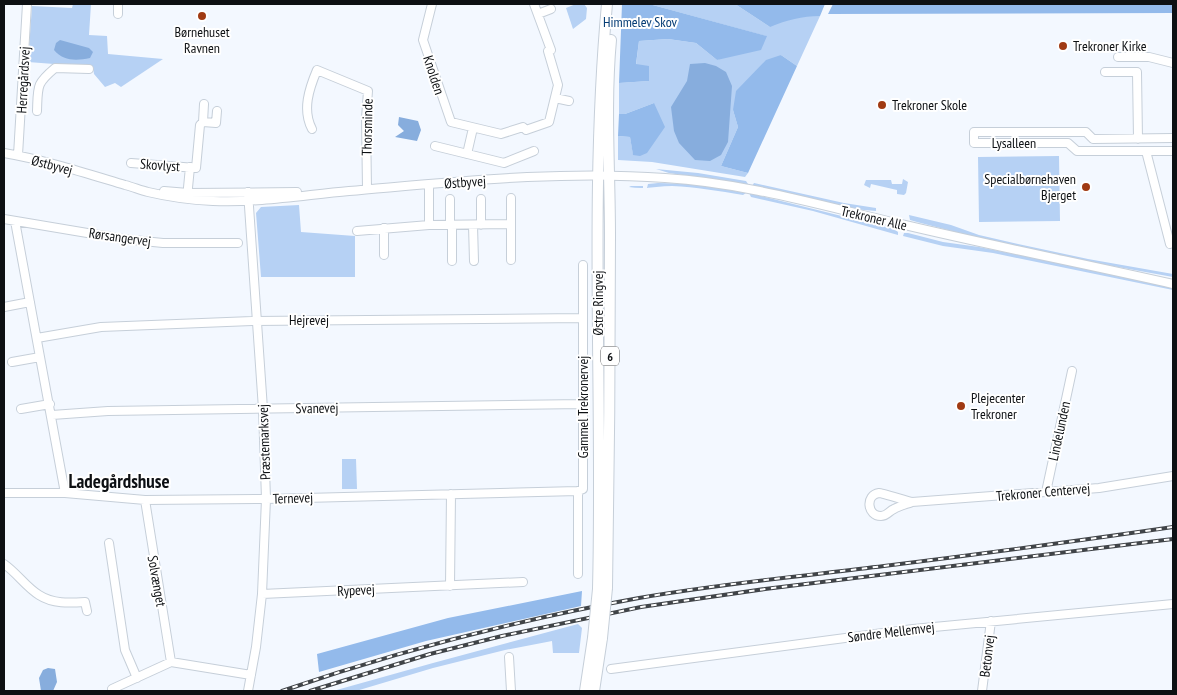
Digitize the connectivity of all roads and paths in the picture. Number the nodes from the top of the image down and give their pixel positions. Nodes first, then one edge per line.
1 (27, 4) edge
2 (118, 4) edge
3 (432, 4) edge
4 (534, 4) edge
5 (607, 4) edge
6 (614, 4) edge
7 (551, 9) dead end
8 (118, 14) dead end
9 (538, 14) junction
10 (1118, 57) dead end
11 (1173, 63) edge
12 (89, 69) dead end
13 (1105, 72) dead end
14 (23, 86) junction
15 (38, 86) junction
16 (555, 98) junction
17 (569, 101) dead end
18 (204, 104) dead end
19 (37, 111) dead end
20 (217, 111) dead end
21 (203, 122) junction
22 (473, 128) junction
23 (312, 129) dead end
24 (1067, 132) junction
25 (1173, 138) edge
26 (1138, 139) junction
27 (1068, 143) junction
28 (435, 146) dead end
29 (534, 151) dead end
30 (1146, 151) junction
31 (1173, 151) edge
32 (4, 153) edge
33 (467, 154) junction
34 (18, 155) junction
35 (131, 163) dead end
36 (504, 163) junction
37 (190, 167) junction
38 (597, 176) junction
39 (610, 176) junction
40 (505, 179) junction
41 (429, 184) junction
42 (367, 190) junction
43 (248, 192) junction
44 (332, 193) junction
45 (188, 196) junction
46 (512, 198) dead end
47 (450, 199) dead end
48 (481, 199) dead end
49 (248, 201) junction
50 (4, 219) edge
51 (15, 221) junction
52 (511, 224) junction
53 (428, 225) junction
54 (451, 225) junction
55 (477, 225) junction
56 (384, 228) junction
57 (357, 230) dead end
58 (238, 244) dead end
59 (1170, 244) dead end
60 (384, 255) dead end
61 (452, 260) dead end
62 (511, 260) dead end
63 (474, 261) dead end
64 (583, 265) dead end
65 (1149, 278) junction
66 (1173, 280) edge
67 (1173, 284) edge
68 (30, 302) junction
69 (4, 307) edge
70 (583, 318) junction
71 (257, 320) junction
72 (37, 338) junction
73 (40, 356) junction
74 (12, 362) dead end
75 (1072, 371) dead end
76 (50, 404) junction
77 (583, 404) junction
78 (263, 409) junction
79 (21, 410) dead end
80 (52, 416) junction
81 (1173, 476) edge
82 (581, 490) junction
83 (1046, 492) junction
84 (4, 493) edge
85 (65, 493) junction
86 (451, 494) junction
87 (266, 499) junction
88 (145, 500) junction
89 (912, 502) junction
90 (110, 542) dead end
91 (4, 564) edge
92 (578, 574) dead end
93 (523, 582) dead end
94 (450, 586) junction
95 (602, 589) junction
96 (262, 594) junction
97 (1173, 604) edge
98 (87, 611) dead end
99 (991, 621) junction
100 (597, 638) junction
101 (510, 657) dead end
102 (171, 662) junction
103 (611, 670) dead end
104 (251, 675) junction
105 (136, 678) junction
106 (112, 690) dead end
107 (248, 691) edge
108 (511, 691) edge
109 (585, 691) edge
110 (594, 691) edge
111 (982, 691) edge

1 - 14 street, Herregårdsvej
2 - 8 street
3 - 22 street, Knolden
4 - 9 street, Knolden
5 - 38 main road, Østre Ringvej / 6
6 - 39 main road, Østre Ringvej / 6
7 - 9 street
9 - 16 street, Knolden
10 - 11 street
12 - 15 street
13 - 26 street
14 - 15 street
14 - 34 street, Herregårdsvej
15 - 19 street
16 - 17 street
16 - 22 street, Knolden
18 - 21 street, Skovlyst
20 - 21 street
21 - 37 street, Skovlyst
22 - 33 street
23 - 42 street, Thorsminde
24 - 26 street, Lysalleen
24 - 27 street
24 - 27 street, Lysalleen
25 - 26 street, Lysalleen
27 - 30 street, Lysalleen
28 - 33 street
29 - 36 street
30 - 31 street, Lysalleen
30 - 59 street
32 - 34 street, Østbyvej
33 - 36 street
34 - 45 street, Østbyvej
35 - 37 street, Skovlyst
36 - 40 street
37 - 45 street, Skovlyst
38 - 39 street, Trekroner Alle
38 - 40 street, Østbyvej
38 - 95 main road, Østre Ringvej / 6
39 - 65 street, Trekroner Alle
39 - 95 main road, Østre Ringvej / 6
40 - 41 street, Østbyvej
41 - 42 street, Østbyvej
41 - 53 street
42 - 44 street, Østbyvej
43 - 44 street, Østbyvej
43 - 45 street, Østbyvej
43 - 49 street, Præstemarksvej
44 - 49 street, Østbyvej
45 - 49 street, Østbyvej
46 - 52 street
47 - 54 street
48 - 55 street
49 - 71 street, Præstemarksvej
50 - 51 street, Rørsangervej
51 - 58 street, Rørsangervej
51 - 68 street
52 - 55 street
52 - 62 street
53 - 54 street
53 - 56 street
54 - 55 street
54 - 61 street
55 - 63 street
56 - 57 street
56 - 60 street
64 - 70 street, Gammel Trekronervej
65 - 66 street, Trekroner Alle
65 - 67 street, Trekroner Alle
68 - 69 street
68 - 72 street
70 - 71 street, Hejrevej
70 - 77 street, Gammel Trekronervej
71 - 72 street, Hejrevej
71 - 78 street, Præstemarksvej
72 - 73 street
73 - 74 street
73 - 76 street
75 - 83 street, Lindelunden
76 - 79 street
76 - 80 street
77 - 78 street, Svanevej
77 - 82 street, Gammel Trekronervej
78 - 80 street, Svanevej
78 - 87 street, Præstemarksvej
80 - 85 street
81 - 83 street, Trekroner Centervej
82 - 86 street, Ternevej
82 - 92 street, Gammel Trekronervej
83 - 89 street, Trekroner Centervej
84 - 85 street, Ternevej
85 - 88 street, Ternevej
86 - 87 street, Ternevej
86 - 94 street
87 - 88 street, Ternevej
87 - 96 street, Præstemarksvej
88 - 102 street, Solvænget
89 - 89 street, Trekroner Centervej
90 - 105 street
91 - 98 street
93 - 94 street, Rypevej
94 - 96 street, Rypevej
95 - 100 main road, Østre Ringvej / 6, bridge
96 - 104 street, Præstemarksvej
97 - 99 street, Søndre Mellemvej
99 - 103 street, Søndre Mellemvej
99 - 111 street, Betonvej
100 - 109 main road, Østre Ringvej / 6
100 - 110 main road, Østre Ringvej / 6
101 - 108 street
102 - 104 street
102 - 105 street
104 - 107 street, Præstemarksvej
105 - 106 street

